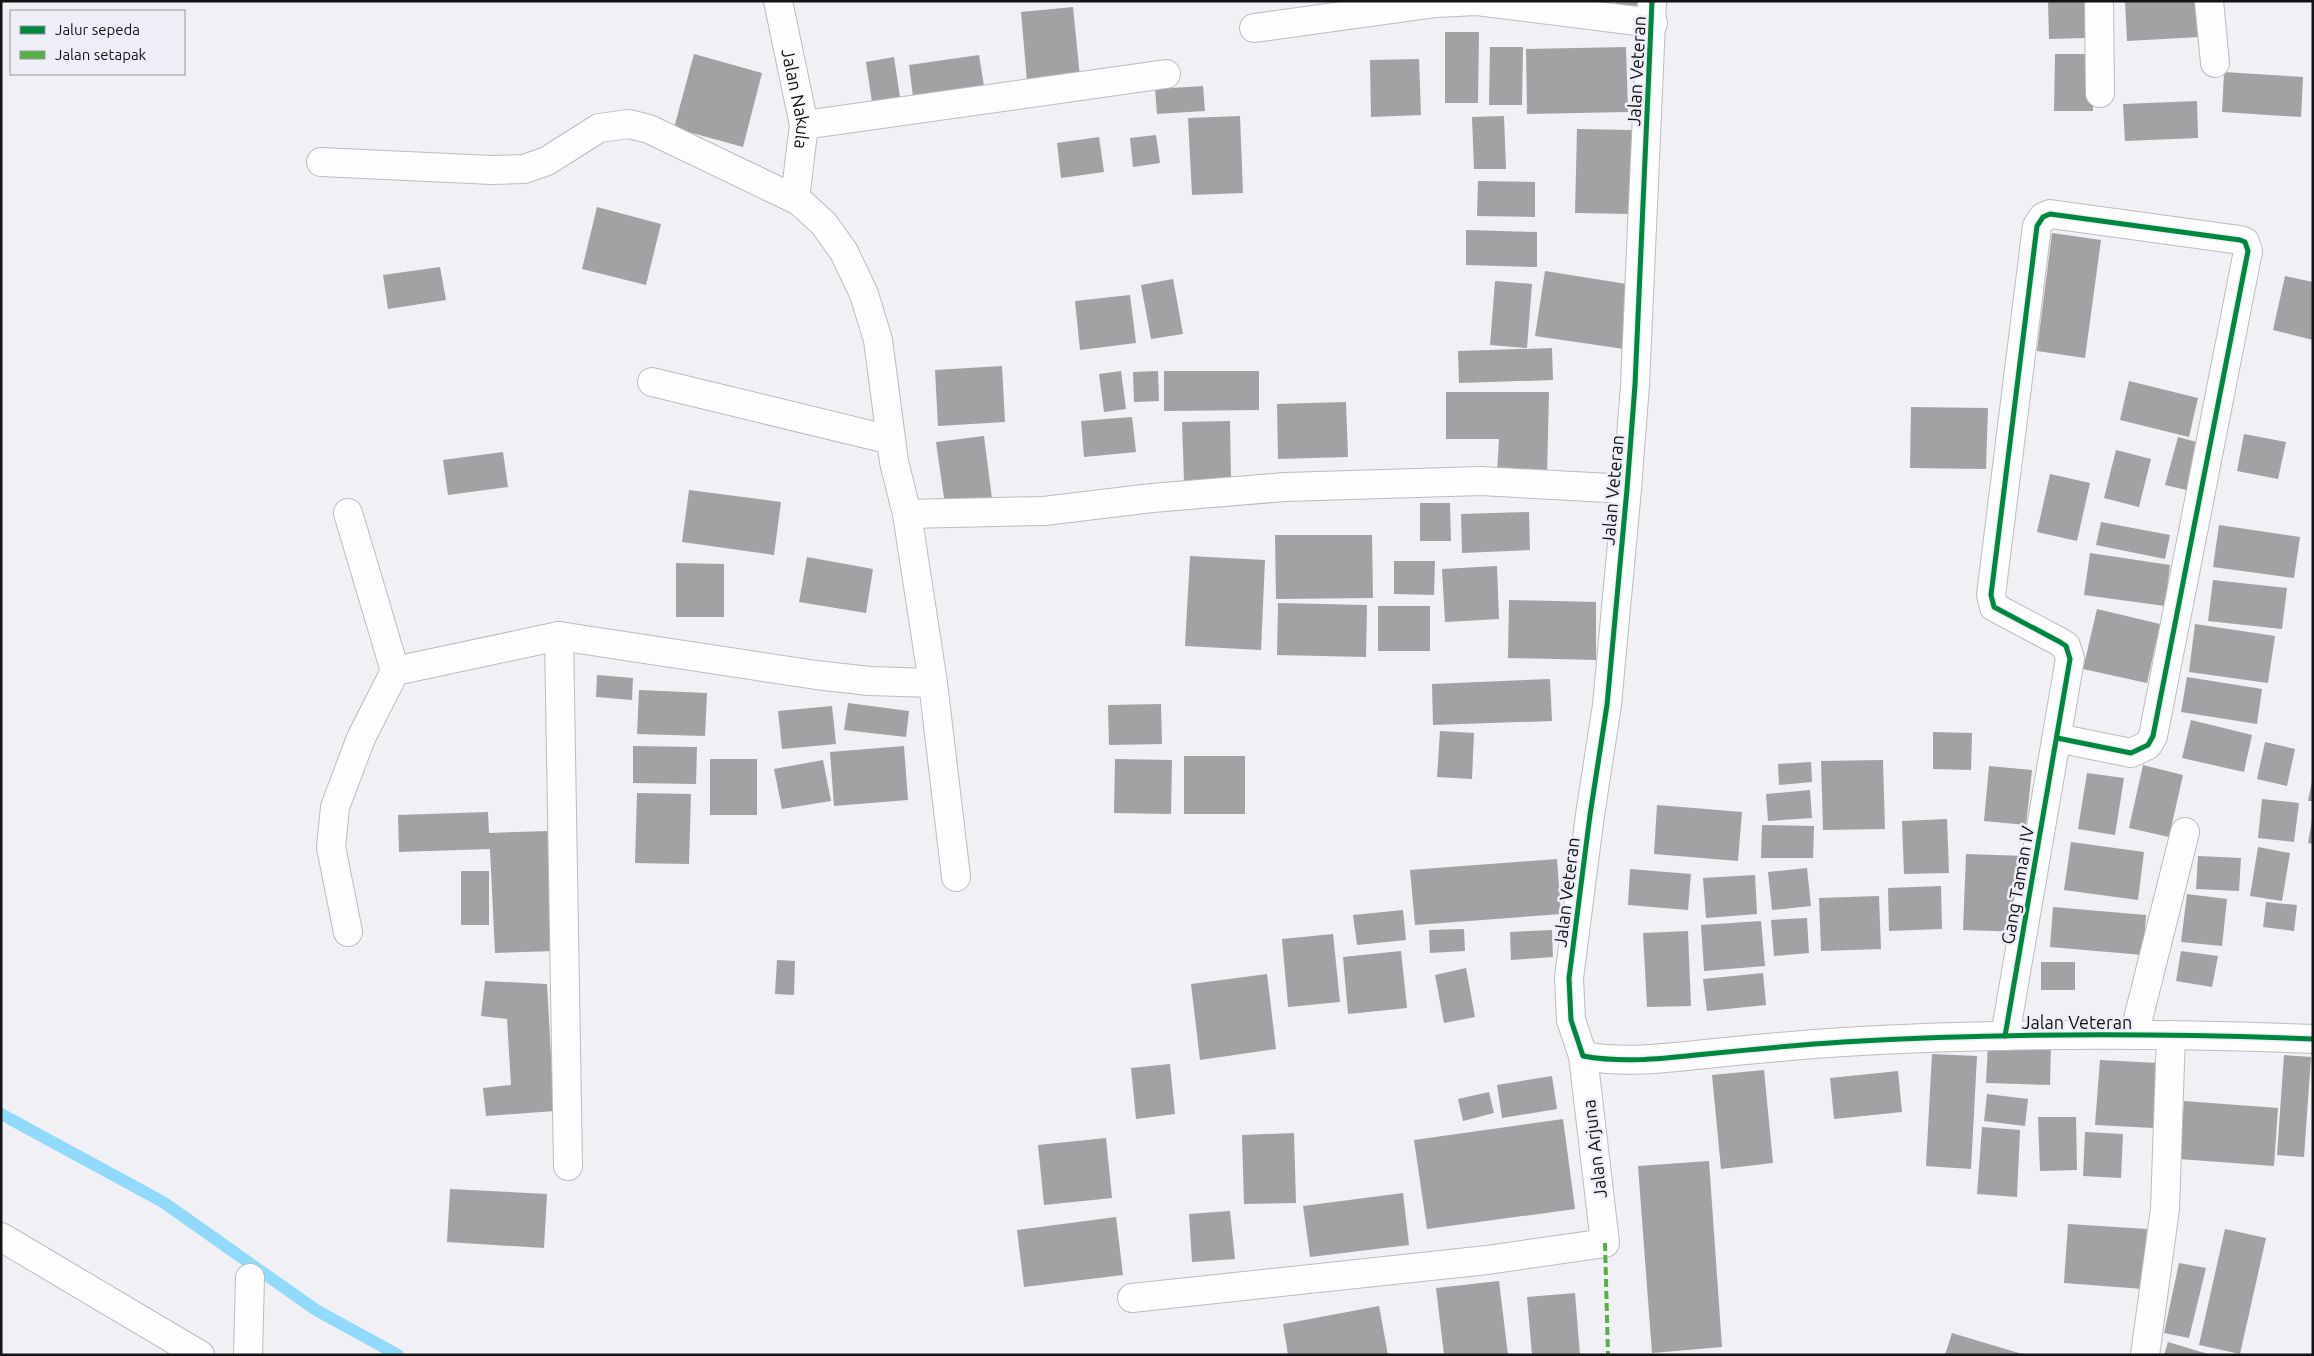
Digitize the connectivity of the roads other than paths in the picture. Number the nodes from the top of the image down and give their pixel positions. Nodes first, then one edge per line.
1 (778, 1) edge
2 (2099, 1) edge
3 (2209, 1) edge
4 (1653, 12) edge
5 (1254, 28) dead end
6 (2215, 63) dead end
7 (1166, 74) dead end
8 (2100, 93) dead end
9 (804, 125) junction
10 (321, 162) dead end
11 (795, 198) junction
12 (652, 382) dead end
13 (891, 440) junction
14 (1627, 489) junction
15 (348, 513) dead end
16 (907, 514) junction
17 (559, 636) junction
18 (395, 671) junction
19 (933, 683) junction
20 (2057, 738) junction
21 (2185, 832) dead end
22 (956, 877) dead end
23 (348, 932) dead end
24 (2134, 1035) junction
25 (2171, 1035) junction
26 (2005, 1036) junction
27 (2313, 1039) edge
28 (1583, 1056) junction
29 (568, 1166) dead end
30 (1, 1237) edge
31 (250, 1278) dead end
32 (1132, 1298) dead end
33 (200, 1355) edge
34 (248, 1355) edge
35 (2145, 1355) edge

1 - 9 street, Jalan Nakula
2 - 8 street
3 - 6 street
4 - 5 street
4 - 14 street, Jalan Veteran
7 - 9 street
9 - 11 street, Jalan Nakula
10 - 11 street
11 - 13 street
12 - 13 street
13 - 16 street
14 - 16 street
14 - 28 street, Jalan Veteran
15 - 18 street
16 - 19 street
17 - 18 street
17 - 19 street
17 - 29 street
18 - 23 street
19 - 22 street
20 - 20 street, Gang Taman IV
20 - 26 street, Gang Taman IV
21 - 24 street
24 - 25 street, Jalan Veteran
24 - 26 street, Jalan Veteran
25 - 27 street, Jalan Veteran
25 - 35 street
26 - 28 street, Jalan Veteran
28 - 32 street, Jalan Arjuna
30 - 33 street
31 - 34 street

